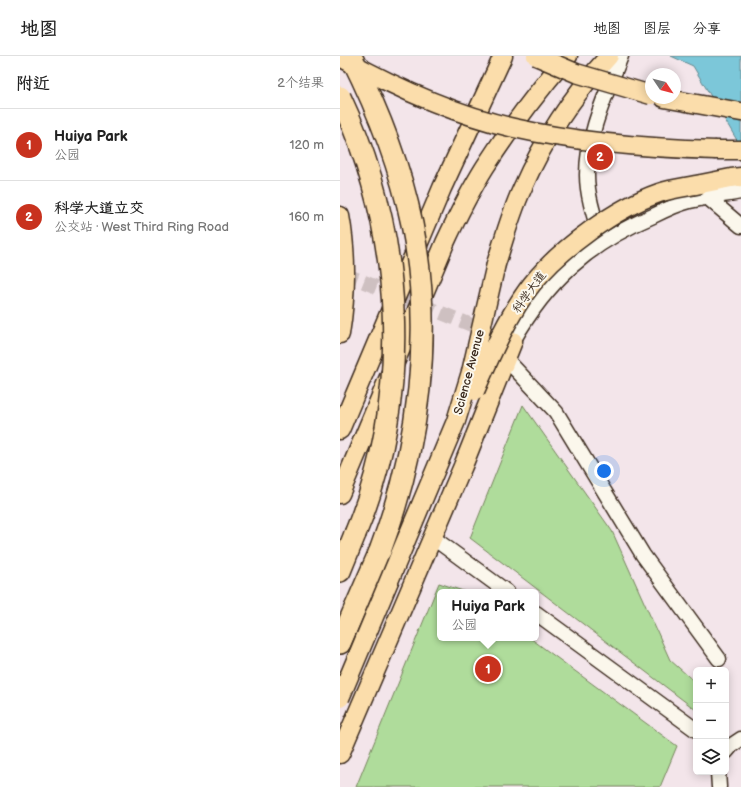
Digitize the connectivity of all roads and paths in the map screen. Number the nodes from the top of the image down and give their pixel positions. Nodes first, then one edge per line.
1 (352, 56) edge
2 (503, 56) edge
3 (536, 56) edge
4 (568, 56) edge
5 (609, 56) edge
6 (621, 56) edge
7 (340, 57) edge
8 (645, 93) edge
9 (340, 98) edge
10 (681, 101) edge
11 (741, 112) edge
12 (741, 150) edge
13 (741, 177) edge
14 (704, 191) junction
15 (741, 192) edge
16 (340, 216) edge
17 (741, 226) edge
18 (602, 243) junction
19 (340, 334) edge
20 (513, 341) joint
21 (506, 359) junction
22 (340, 430) edge
23 (433, 476) junction
24 (340, 494) edge
25 (432, 537) junction
26 (340, 570) edge
27 (503, 589) edge
28 (539, 615) edge
29 (340, 642) edge
30 (719, 660) dead end
31 (340, 698) edge
32 (693, 728) edge
33 (741, 739) edge
34 (729, 748) edge
35 (340, 754) edge
36 (718, 775) edge
37 (719, 787) edge

1 - 29 highway, bridge
2 - 22 main road
3 - 8 main road, bridge
4 - 24 main road
5 - 23 main road, Science Avenue, bridge
6 - 18 street
7 - 12 main road, bridge
9 - 26 highway, bridge
10 - 11 main road
13 - 14 main road, 科学大道
14 - 15 street
14 - 17 street
14 - 18 street
14 - 23 main road, 科学大道, bridge
16 - 19 main road
18 - 20 street
20 - 21 main road
21 - 25 main road
21 - 30 street
23 - 31 main road, Science Avenue, bridge
25 - 27 street
25 - 35 main road
28 - 32 street
33 - 34 street
36 - 37 street

